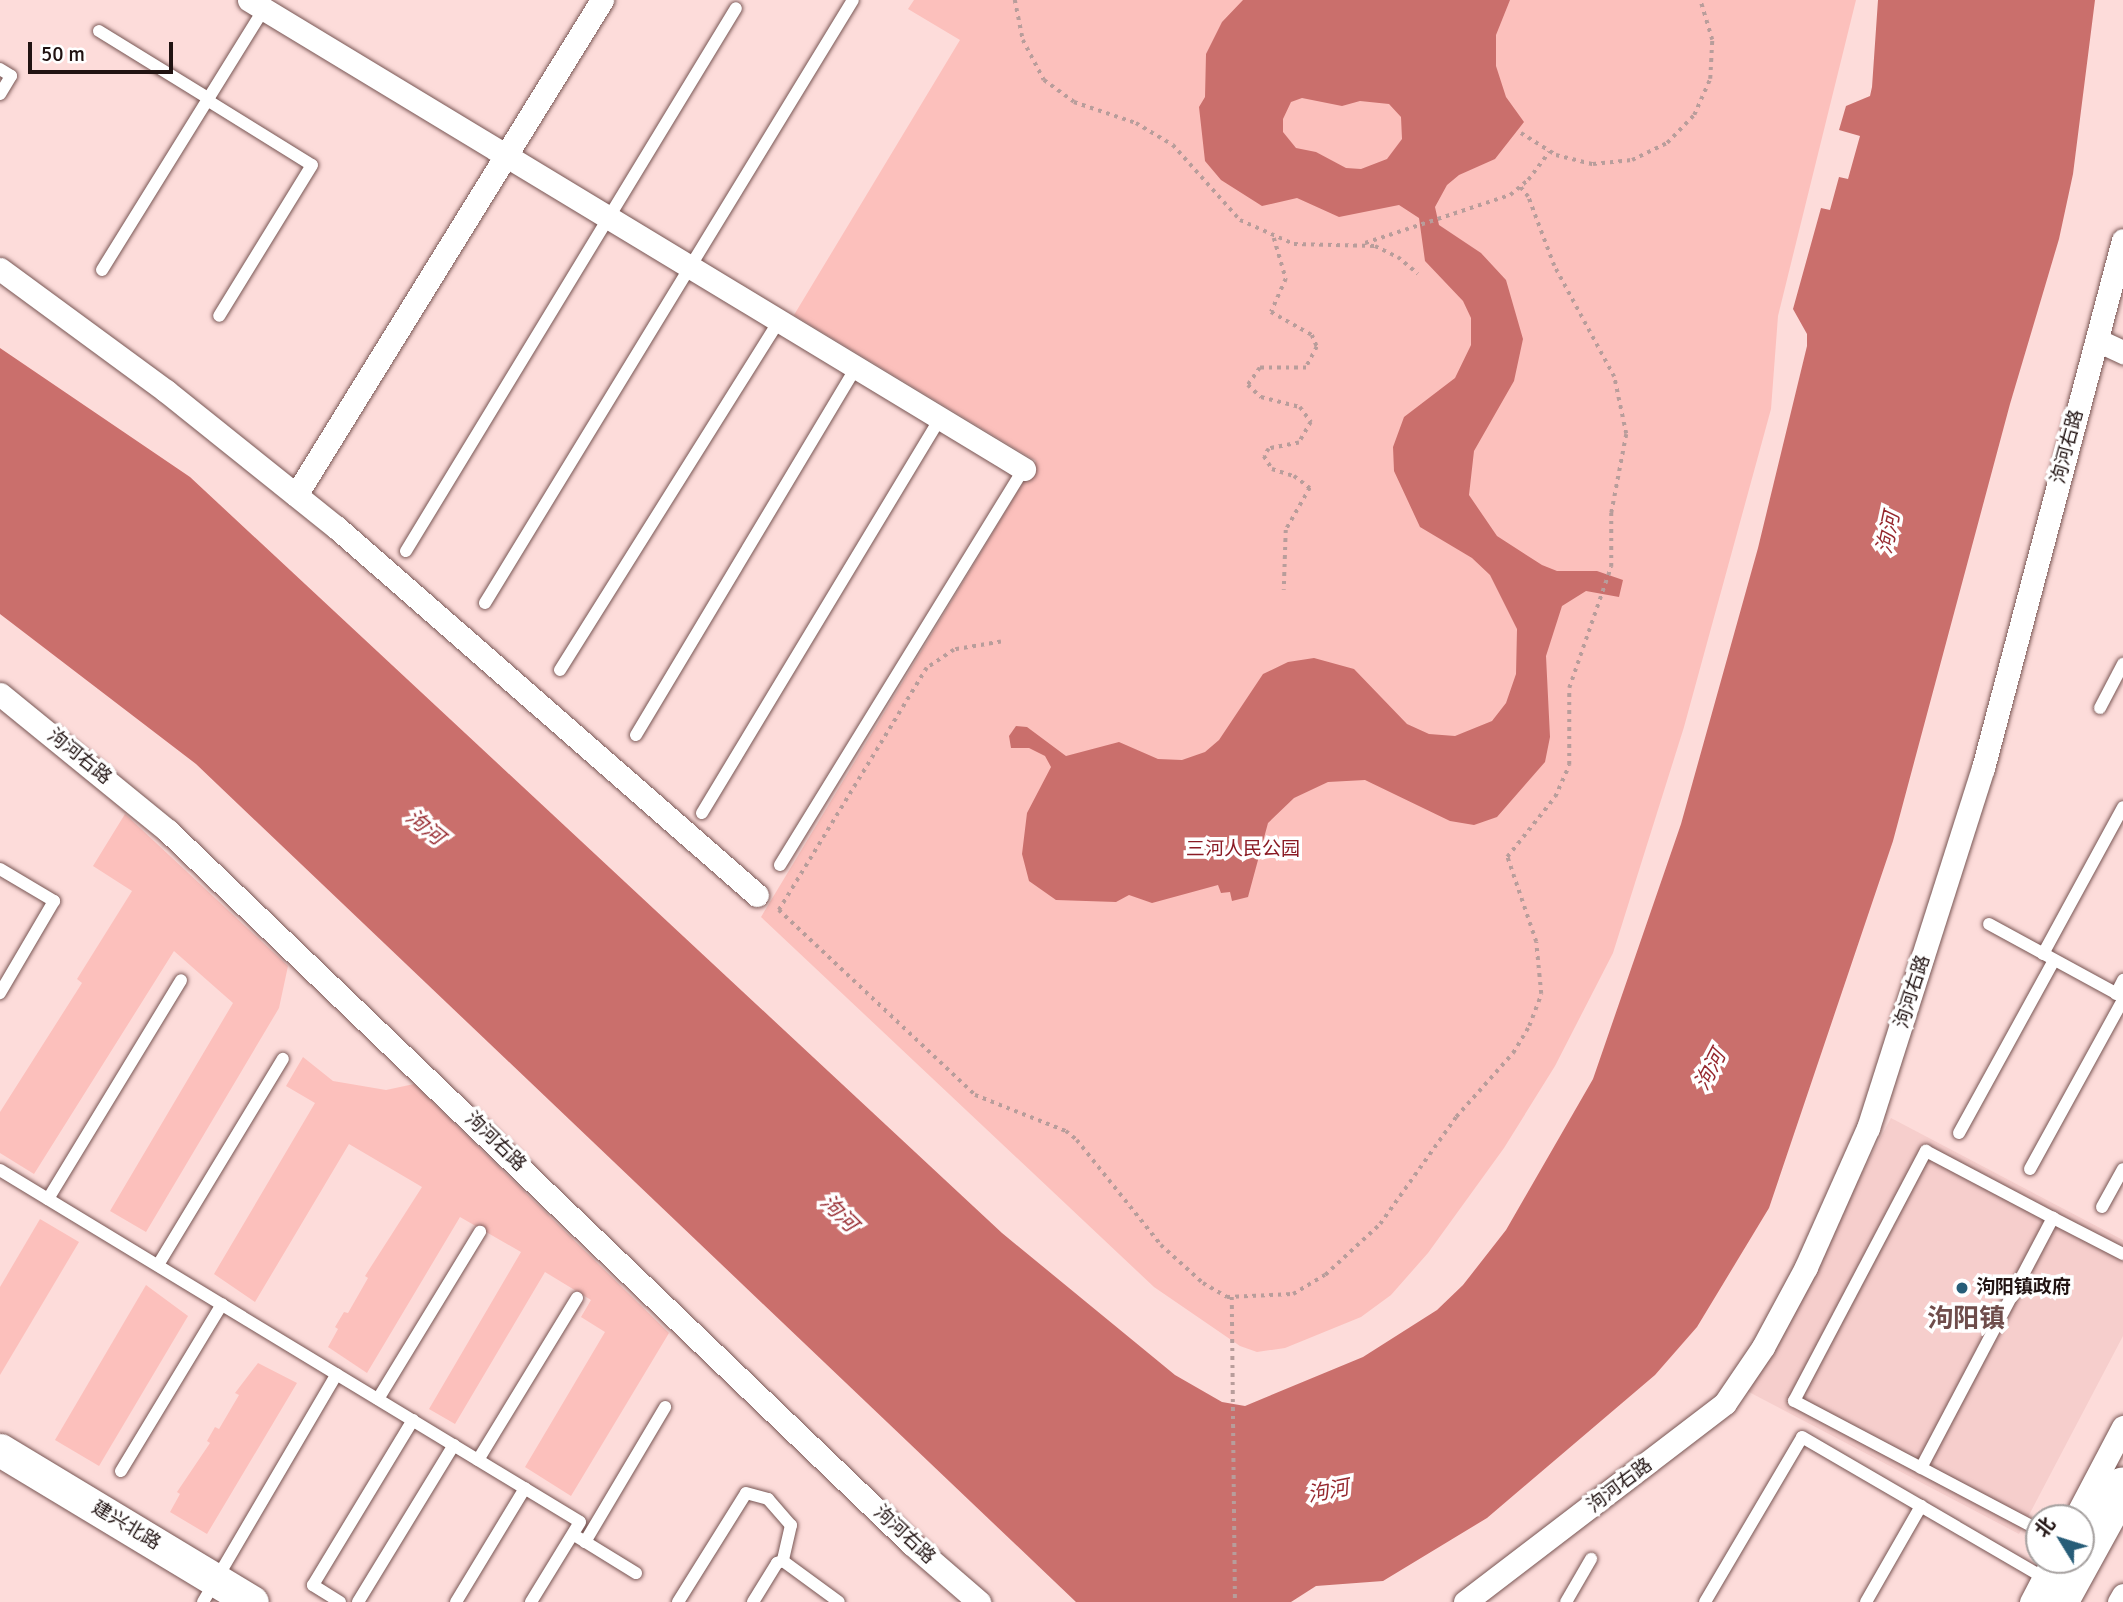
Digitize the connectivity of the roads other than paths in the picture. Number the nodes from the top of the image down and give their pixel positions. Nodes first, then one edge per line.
1 (602, 0) edge
2 (853, 1) edge
3 (256, 4) edge
4 (736, 8) dead end
5 (100, 31) dead end
6 (0, 69) edge
7 (0, 94) edge
8 (208, 99) junction
9 (507, 156) junction
10 (609, 218) junction
11 (2123, 240) edge
12 (690, 267) junction
13 (0, 269) edge
14 (102, 270) dead end
15 (219, 316) dead end
16 (779, 321) junction
17 (2097, 340) junction
18 (2123, 352) edge
19 (856, 368) junction
20 (940, 419) junction
21 (1024, 469) joint
22 (296, 495) junction
23 (406, 551) dead end
24 (485, 603) dead end
25 (2123, 664) edge
26 (560, 670) dead end
27 (0, 694) edge
28 (2100, 708) dead end
29 (636, 734) dead end
30 (2123, 807) edge
31 (702, 813) dead end
32 (780, 865) dead end
33 (0, 869) edge
34 (757, 895) dead end
35 (1989, 924) dead end
36 (2048, 957) junction
37 (181, 980) dead end
38 (2123, 980) edge
39 (0, 993) edge
40 (2121, 997) edge
41 (283, 1059) dead end
42 (1959, 1133) dead end
43 (2123, 1168) edge
44 (2030, 1169) dead end
45 (1, 1172) edge
46 (48, 1199) junction
47 (2102, 1207) dead end
48 (2053, 1218) junction
49 (480, 1232) dead end
50 (2123, 1254) edge
51 (158, 1265) junction
52 (577, 1298) dead end
53 (222, 1304) junction
54 (337, 1374) junction
55 (378, 1399) junction
56 (665, 1407) dead end
57 (413, 1420) junction
58 (2123, 1427) edge
59 (454, 1445) junction
60 (0, 1450) edge
61 (478, 1460) junction
62 (1921, 1468) junction
63 (121, 1471) dead end
64 (2123, 1486) edge
65 (525, 1488) junction
66 (2082, 1504) edge
67 (1921, 1506) junction
68 (2025, 1523) edge
69 (572, 1534) junction
70 (2123, 1535) edge
71 (585, 1542) junction
72 (1591, 1559) dead end
73 (783, 1561) junction
74 (636, 1573) dead end
75 (2063, 1580) edge
76 (209, 1591) edge
77 (2123, 1595) edge
78 (252, 1602) edge
79 (340, 1602) edge
80 (358, 1602) edge
81 (456, 1602) edge
82 (531, 1602) edge
83 (678, 1602) edge
84 (753, 1602) edge
85 (839, 1602) edge
86 (979, 1602) edge
87 (1465, 1602) edge
88 (1566, 1602) edge
89 (1705, 1602) edge
90 (1867, 1602) edge
91 (2119, 1602) edge

1 - 9 street
2 - 12 lane
3 - 8 lane
3 - 9 street
4 - 10 lane
5 - 8 lane
6 - 7 lane
8 - 14 lane
8 - 15 lane
9 - 10 street
9 - 22 street
10 - 12 street
10 - 23 lane
11 - 17 street, 泃河右路
12 - 16 street
12 - 24 lane
13 - 22 street
16 - 19 street
16 - 26 lane
17 - 18 street
17 - 87 street, 泃河右路
19 - 20 street
19 - 29 lane
20 - 21 street
20 - 31 lane
21 - 32 lane
22 - 34 street
25 - 28 lane
27 - 86 street, 泃河右路
30 - 36 lane
33 - 39 lane
35 - 36 lane
36 - 40 lane
36 - 42 lane
37 - 46 lane
38 - 40 lane
40 - 44 lane
41 - 51 lane
43 - 47 lane
45 - 46 lane
46 - 51 lane
48 - 50 lane
48 - 62 lane
48 - 62 lane
49 - 55 lane
51 - 53 lane
52 - 61 lane
53 - 54 lane
53 - 63 lane
54 - 55 lane
54 - 76 lane
55 - 57 lane
56 - 71 lane
57 - 59 lane
57 - 79 lane
58 - 66 street
59 - 61 lane
59 - 80 lane
60 - 76 street, 建兴北路
61 - 65 lane
62 - 68 lane
64 - 75 highway
65 - 69 lane
65 - 81 lane
67 - 75 lane
67 - 89 lane
67 - 90 lane
69 - 71 lane
69 - 82 lane
70 - 75 highway
71 - 74 lane
72 - 88 lane
73 - 83 lane
73 - 84 lane
73 - 85 lane
76 - 78 street, 建兴北路
77 - 91 street

